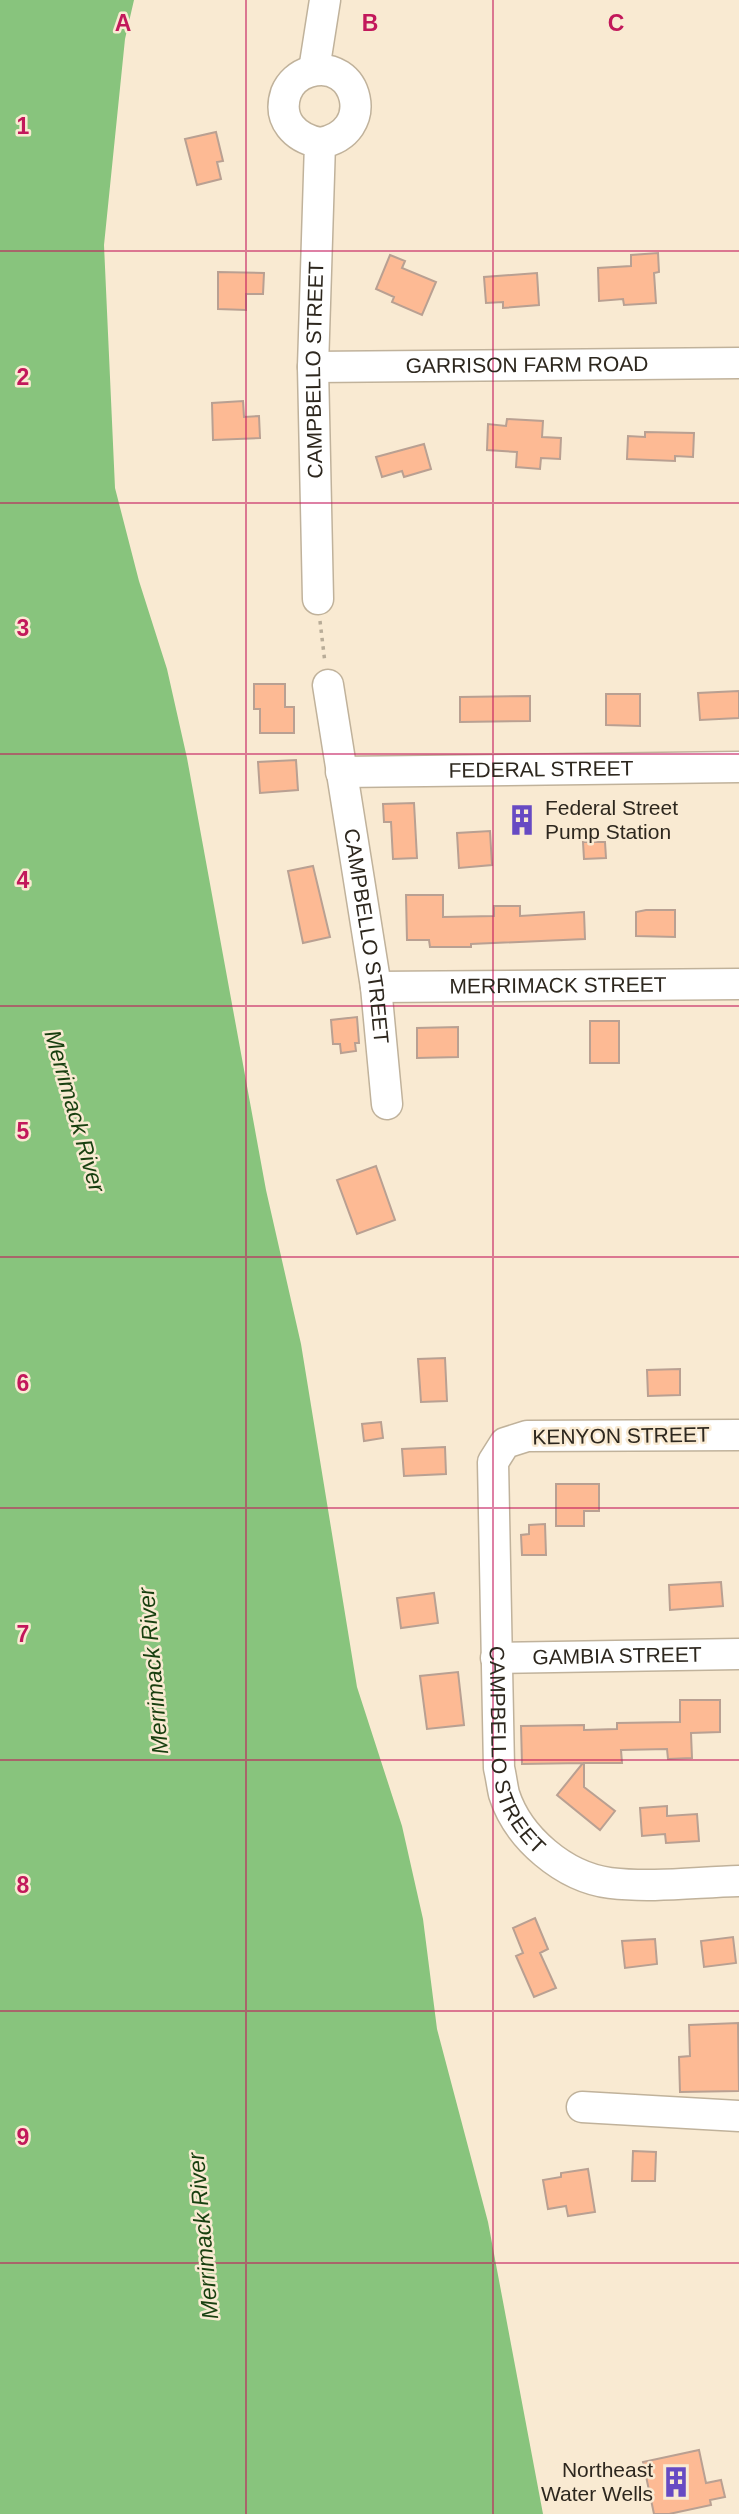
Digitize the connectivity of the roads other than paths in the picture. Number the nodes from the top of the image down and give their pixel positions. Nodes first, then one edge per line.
1 (324, 9) edge
2 (314, 70) junction
3 (320, 143) junction
4 (739, 363) edge
5 (313, 367) junction
6 (318, 598) road end
7 (328, 685) road end
8 (739, 767) edge
9 (341, 772) junction
10 (739, 985) edge
11 (376, 988) junction
12 (387, 1104) dead end
13 (739, 1435) edge
14 (505, 1443) joint
15 (739, 1654) edge
16 (496, 1658) junction
17 (739, 1881) edge
18 (582, 2107) dead end
19 (739, 2116) edge

1 - 2 street
2 - 3 street
2 - 3 street
3 - 5 street, CAMPBELLO STREET
4 - 5 street, GARRISON FARM ROAD
5 - 6 street, CAMPBELLO STREET
7 - 9 street, CAMPBELLO STREET
8 - 9 street, FEDERAL STREET
9 - 11 street, CAMPBELLO STREET
10 - 11 street, MERRIMACK STREET
11 - 12 street, CAMPBELLO STREET
13 - 14 street, KENYON STREET
14 - 16 street, CAMPBELLO STREET
15 - 16 street, GAMBIA STREET
16 - 17 street, CAMPBELLO STREET
18 - 19 street

